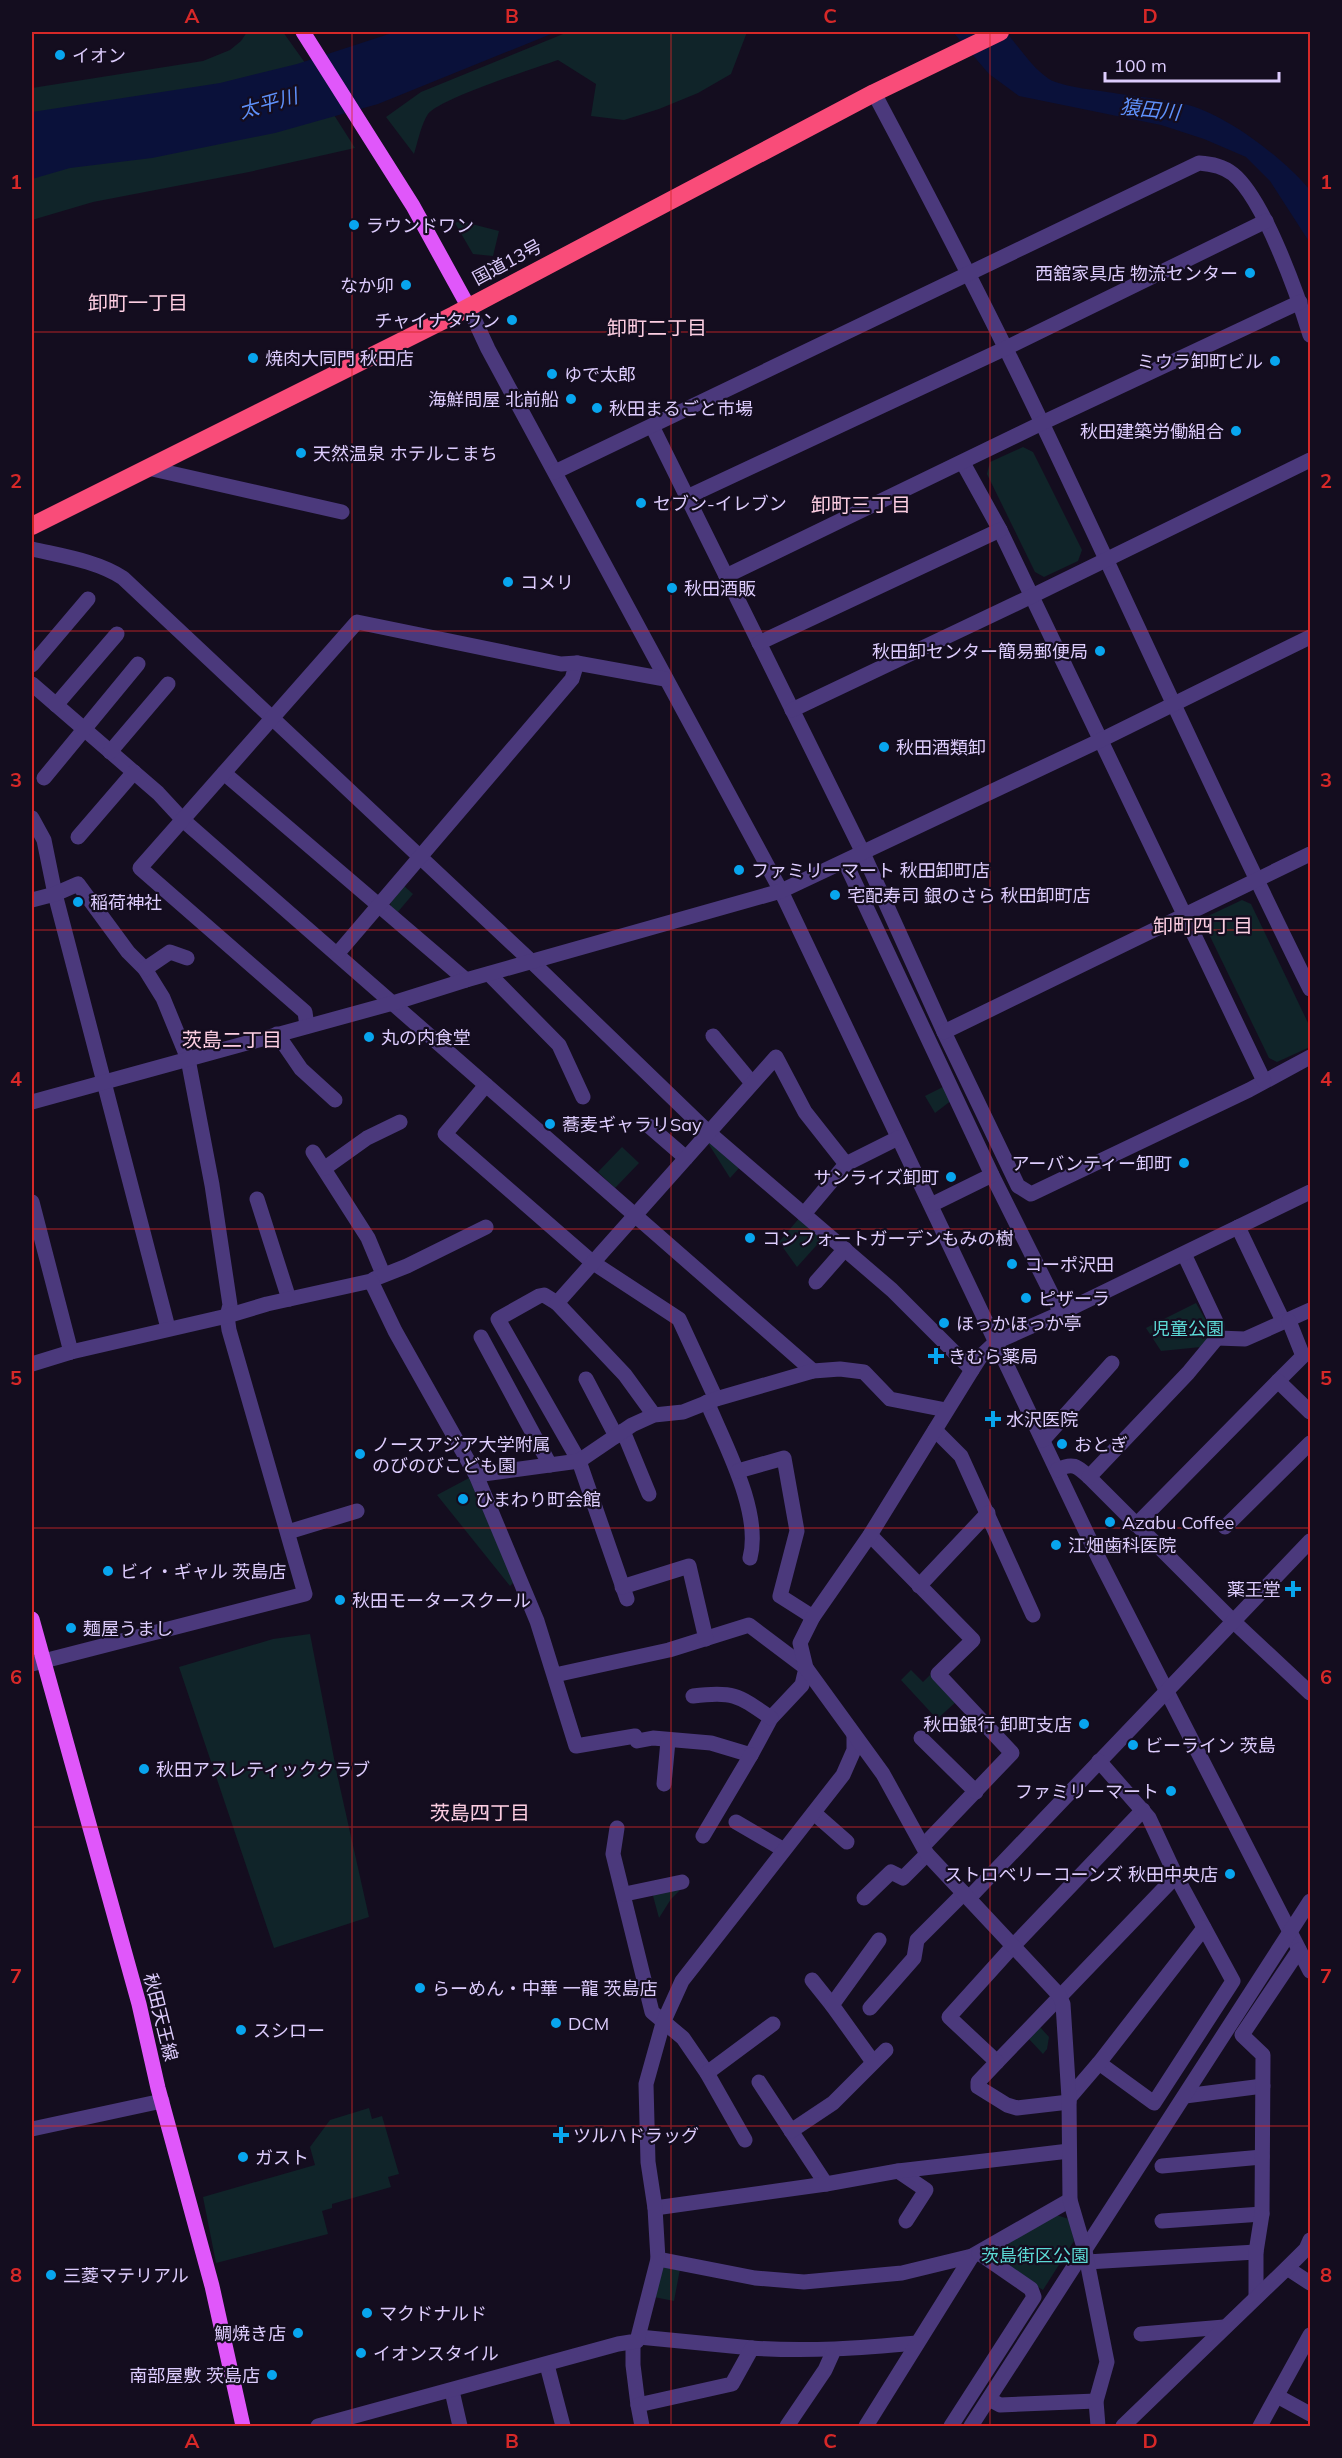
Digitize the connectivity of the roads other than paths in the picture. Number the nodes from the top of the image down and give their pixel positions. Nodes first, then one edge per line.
1 (303, 32) edge
2 (1000, 32) edge
3 (874, 93) junction
4 (1266, 221) junction
5 (968, 273) junction
6 (1300, 302) junction
7 (468, 306) junction
8 (1311, 335) edge
9 (1006, 348) junction
10 (1042, 423) junction
11 (652, 426) junction
12 (1311, 460) edge
13 (963, 463) junction
14 (148, 468) junction
15 (555, 472) junction
16 (687, 497) junction
17 (342, 512) dead end
18 (32, 526) edge
19 (999, 530) junction
20 (32, 549) edge
21 (1105, 559) junction
22 (726, 576) junction
23 (1032, 596) junction
24 (88, 599) dead end
25 (117, 634) dead end
26 (1311, 637) edge
27 (759, 643) junction
28 (577, 663) junction
29 (138, 664) dead end
30 (32, 665) edge
31 (665, 679) junction
32 (32, 684) edge
33 (168, 684) dead end
34 (1173, 703) junction
35 (56, 705) junction
36 (792, 710) junction
37 (274, 718) junction
38 (83, 728) junction
39 (1101, 740) junction
40 (110, 752) junction
41 (134, 772) junction
42 (224, 773) junction
43 (44, 778) dead end
44 (32, 818) edge
45 (183, 820) junction
46 (78, 837) dead end
47 (862, 853) junction
48 (1311, 854) edge
49 (419, 856) junction
50 (845, 862) junction
51 (1256, 881) junction
52 (781, 891) junction
53 (55, 894) junction
54 (32, 900) edge
55 (379, 904) junction
56 (1185, 916) junction
57 (338, 953) junction
58 (187, 958) dead end
59 (532, 962) junction
60 (145, 969) junction
61 (489, 974) junction
62 (466, 980) junction
63 (1311, 989) edge
64 (393, 1003) junction
65 (307, 1026) junction
66 (944, 1032) junction
67 (277, 1034) junction
68 (713, 1036) dead end
69 (1311, 1057) edge
70 (188, 1059) junction
71 (1264, 1081) junction
72 (106, 1083) junction
73 (752, 1083) junction
74 (486, 1085) junction
75 (583, 1097) dead end
76 (335, 1100) dead end
77 (32, 1102) edge
78 (400, 1122) dead end
79 (649, 1126) dead end
80 (708, 1132) junction
81 (898, 1138) junction
82 (313, 1152) dead end
83 (686, 1158) junction
84 (846, 1164) junction
85 (325, 1168) junction
86 (992, 1175) junction
87 (1309, 1198) edge
88 (257, 1199) dead end
89 (32, 1202) edge
90 (931, 1205) junction
91 (804, 1214) junction
92 (637, 1215) junction
93 (486, 1227) dead end
94 (1238, 1227) junction
95 (845, 1249) junction
96 (1184, 1254) junction
97 (592, 1262) junction
98 (377, 1278) junction
99 (816, 1282) dead end
100 (289, 1299) junction
101 (556, 1303) junction
102 (1311, 1310) edge
103 (1061, 1313) junction
104 (227, 1316) junction
105 (1286, 1321) junction
106 (168, 1328) junction
107 (481, 1337) dead end
108 (1217, 1338) junction
109 (996, 1342) junction
110 (71, 1352) junction
111 (1112, 1363) dead end
112 (32, 1364) edge
113 (972, 1370) junction
114 (813, 1371) junction
115 (585, 1379) dead end
116 (1278, 1381) junction
117 (712, 1401) junction
118 (946, 1410) junction
119 (1311, 1412) edge
120 (654, 1415) junction
121 (935, 1430) junction
122 (619, 1434) junction
123 (1043, 1440) junction
124 (1311, 1443) edge
125 (579, 1461) junction
126 (550, 1465) junction
127 (1057, 1470) junction
128 (738, 1471) junction
129 (476, 1475) junction
130 (1089, 1477) junction
131 (650, 1494) dead end
132 (357, 1511) dead end
133 (988, 1513) junction
134 (1136, 1525) junction
135 (1225, 1527) dead end
136 (288, 1532) junction
137 (870, 1535) junction
138 (1311, 1541) edge
139 (750, 1558) dead end
140 (919, 1586) junction
141 (1033, 1615) dead end
142 (813, 1617) junction
143 (32, 1619) edge
144 (1233, 1620) junction
145 (706, 1639) junction
146 (38, 1663) edge
147 (806, 1668) junction
148 (555, 1675) junction
149 (1166, 1690) junction
150 (1311, 1693) edge
151 (693, 1696) dead end
152 (771, 1718) junction
153 (854, 1736) junction
154 (921, 1738) dead end
155 (668, 1741) junction
156 (751, 1755) junction
157 (1099, 1761) junction
158 (664, 1784) dead end
159 (976, 1792) junction
160 (1143, 1810) junction
161 (814, 1813) junction
162 (736, 1822) dead end
163 (617, 1827) dead end
164 (703, 1836) dead end
165 (847, 1842) dead end
166 (926, 1849) junction
167 (784, 1850) junction
168 (1176, 1876) junction
169 (682, 1882) dead end
170 (625, 1894) junction
171 (966, 1895) junction
172 (864, 1898) dead end
173 (1311, 1901) edge
174 (1204, 1928) junction
175 (1290, 1932) junction
176 (879, 1940) dead end
177 (1014, 1945) junction
178 (1299, 1950) junction
179 (1310, 1968) edge
180 (812, 1980) dead end
181 (1059, 1995) junction
182 (832, 2005) junction
183 (870, 2008) dead end
184 (663, 2023) junction
185 (773, 2024) dead end
186 (886, 2050) dead end
187 (873, 2062) junction
188 (997, 2062) junction
189 (1099, 2063) junction
190 (707, 2073) junction
191 (759, 2082) dead end
192 (1263, 2086) junction
193 (1185, 2096) junction
194 (1069, 2100) junction
195 (162, 2101) junction
196 (32, 2129) edge
197 (791, 2131) junction
198 (745, 2140) dead end
199 (1070, 2151) junction
200 (1262, 2157) junction
201 (1162, 2166) dead end
202 (898, 2170) junction
203 (826, 2184) junction
204 (1070, 2200) junction
205 (655, 2208) junction
206 (1262, 2214) junction
207 (906, 2221) dead end
208 (1162, 2221) dead end
209 (1311, 2240) edge
210 (1256, 2252) junction
211 (975, 2254) junction
212 (1086, 2256) junction
213 (658, 2259) junction
214 (1287, 2268) junction
215 (1311, 2283) edge
216 (1256, 2297) junction
217 (1224, 2327) junction
218 (1141, 2334) dead end
219 (1311, 2335) edge
220 (636, 2340) junction
221 (917, 2343) junction
222 (752, 2348) junction
223 (834, 2350) junction
224 (547, 2365) junction
225 (452, 2391) junction
226 (1277, 2396) junction
227 (989, 2399) junction
228 (1096, 2402) junction
229 (638, 2404) junction
230 (1311, 2414) edge
231 (354, 2422) edge
232 (243, 2427) edge
233 (318, 2427) edge
234 (460, 2427) edge
235 (563, 2427) edge
236 (642, 2427) edge
237 (787, 2427) edge
238 (866, 2427) edge
239 (951, 2427) edge
240 (971, 2427) edge
241 (1098, 2427) edge
242 (1123, 2427) edge
243 (1260, 2427) edge

1 - 7 main road
2 - 3 highway, 国道13号
3 - 5 street
3 - 7 highway, 国道13号
4 - 5 street
4 - 6 street
4 - 9 street
5 - 9 street
5 - 11 street
6 - 8 street
6 - 10 street
7 - 14 highway, 国道13号
7 - 15 street
9 - 10 street
9 - 16 street
10 - 13 street
10 - 21 street
11 - 15 street
11 - 16 street
12 - 21 street
13 - 19 street
13 - 22 street
14 - 17 street
14 - 18 highway, 国道13号
15 - 31 street
16 - 22 street
19 - 23 street
19 - 27 street
20 - 37 street
21 - 23 street
21 - 34 street
22 - 27 street
23 - 36 street
23 - 39 street
24 - 30 street
25 - 35 street
26 - 34 street
27 - 36 street
28 - 31 street
28 - 37 street
28 - 49 street
29 - 38 street
31 - 52 street
32 - 35 street
33 - 40 street
34 - 39 street
34 - 51 street
35 - 38 street
36 - 47 street
37 - 42 street
37 - 49 street
38 - 40 street
38 - 43 street
39 - 47 street
39 - 56 street
40 - 41 street
41 - 45 street
41 - 46 street
42 - 45 street
42 - 55 street
44 - 53 street
45 - 57 street
45 - 65 street
47 - 50 street
47 - 66 street
48 - 51 street
49 - 55 street
49 - 59 street
50 - 52 street
50 - 86 street
51 - 56 street
51 - 63 street
52 - 59 street
52 - 81 street
53 - 54 street
53 - 60 street
53 - 72 street
55 - 57 street
55 - 62 street
56 - 66 street
56 - 71 street
57 - 64 street
58 - 60 street
59 - 61 street
59 - 80 street
60 - 70 street
61 - 62 street
61 - 75 street
62 - 64 street
64 - 65 street
64 - 74 street
65 - 67 street
66 - 71 street
67 - 70 street
67 - 76 street
68 - 73 street
69 - 71 street
70 - 72 street
70 - 104 street
72 - 77 street
72 - 106 street
73 - 80 street
73 - 84 street
74 - 92 street
74 - 97 street
78 - 85 street
79 - 83 street
80 - 83 street
80 - 91 street
81 - 84 street
81 - 90 street
82 - 85 street
83 - 92 street
84 - 91 street
85 - 98 street
86 - 90 street
86 - 103 street
87 - 94 street
88 - 100 street
89 - 110 street
90 - 109 street
91 - 95 street
92 - 97 street
92 - 114 street
93 - 98 street
94 - 96 street
94 - 105 street
95 - 99 street
95 - 113 street
96 - 103 street
96 - 108 street
97 - 101 street
97 - 117 street
98 - 100 street
98 - 129 street
100 - 104 street
101 - 120 street
101 - 125 street
102 - 105 street
103 - 109 street
104 - 106 street
104 - 136 street
105 - 108 street
105 - 116 street
106 - 110 street
107 - 126 street
108 - 130 street
109 - 113 street
109 - 123 street
110 - 112 street
111 - 123 street
113 - 118 street
114 - 117 street
114 - 118 street
115 - 122 street
116 - 119 street
116 - 134 street
117 - 120 street
117 - 128 street
118 - 121 street
120 - 122 street
121 - 133 street
121 - 137 street
122 - 125 street
122 - 131 street
123 - 127 street
124 - 135 street
125 - 126 street
125 - 145 street
126 - 129 street
127 - 130 street
127 - 149 street
128 - 139 street
128 - 142 street
129 - 148 street
130 - 134 street
132 - 136 street
133 - 140 street
133 - 141 street
134 - 144 street
136 - 146 street
137 - 140 street
137 - 142 street
138 - 144 street
140 - 159 street
142 - 147 street
143 - 146 main road, 秋田天王線
144 - 149 street
144 - 150 street
145 - 147 street
145 - 148 street
146 - 195 main road, 秋田天王線
147 - 152 street
147 - 153 street
148 - 155 street
149 - 157 street
149 - 175 street
151 - 152 street
152 - 156 street
153 - 161 street
153 - 166 street
154 - 159 street
155 - 156 street
155 - 158 street
156 - 164 street
157 - 160 street
157 - 171 street
159 - 166 street
160 - 168 street
160 - 177 street
161 - 165 street
161 - 167 street
162 - 167 street
163 - 170 street
166 - 171 street
166 - 172 street
167 - 184 street
168 - 174 street
168 - 181 street
169 - 170 street
170 - 184 street
171 - 177 street
171 - 183 street
173 - 175 street
174 - 189 street
174 - 189 street
175 - 178 street
175 - 193 street
176 - 182 street
177 - 181 street
177 - 188 street
178 - 179 street
178 - 192 street
180 - 182 street
181 - 188 street
181 - 194 street
182 - 187 street
184 - 190 street
184 - 205 street
185 - 190 street
186 - 187 street
187 - 197 street
188 - 194 street
189 - 194 street
190 - 198 street
191 - 197 street
192 - 193 street
192 - 200 street
193 - 212 street
194 - 199 street
195 - 196 street
195 - 232 main road, 秋田天王線
197 - 203 street
199 - 202 street
199 - 204 street
200 - 201 street
200 - 206 street
202 - 203 street
202 - 207 street
203 - 205 street
204 - 211 street
204 - 212 street
205 - 213 street
206 - 208 street
206 - 210 street
209 - 214 street
210 - 212 street
210 - 216 street
211 - 213 street
211 - 221 street
211 - 239 street
212 - 227 street
212 - 228 street
213 - 220 street
214 - 215 street
214 - 216 street
216 - 217 street
217 - 218 street
217 - 242 street
219 - 226 street
220 - 222 street
220 - 224 street
220 - 229 street
221 - 223 street
221 - 238 street
222 - 223 street
222 - 229 street
223 - 237 street
224 - 225 street
224 - 235 street
225 - 231 street
225 - 234 street
226 - 230 street
226 - 243 street
227 - 228 street
227 - 240 street
228 - 241 street
229 - 236 street
231 - 233 street

